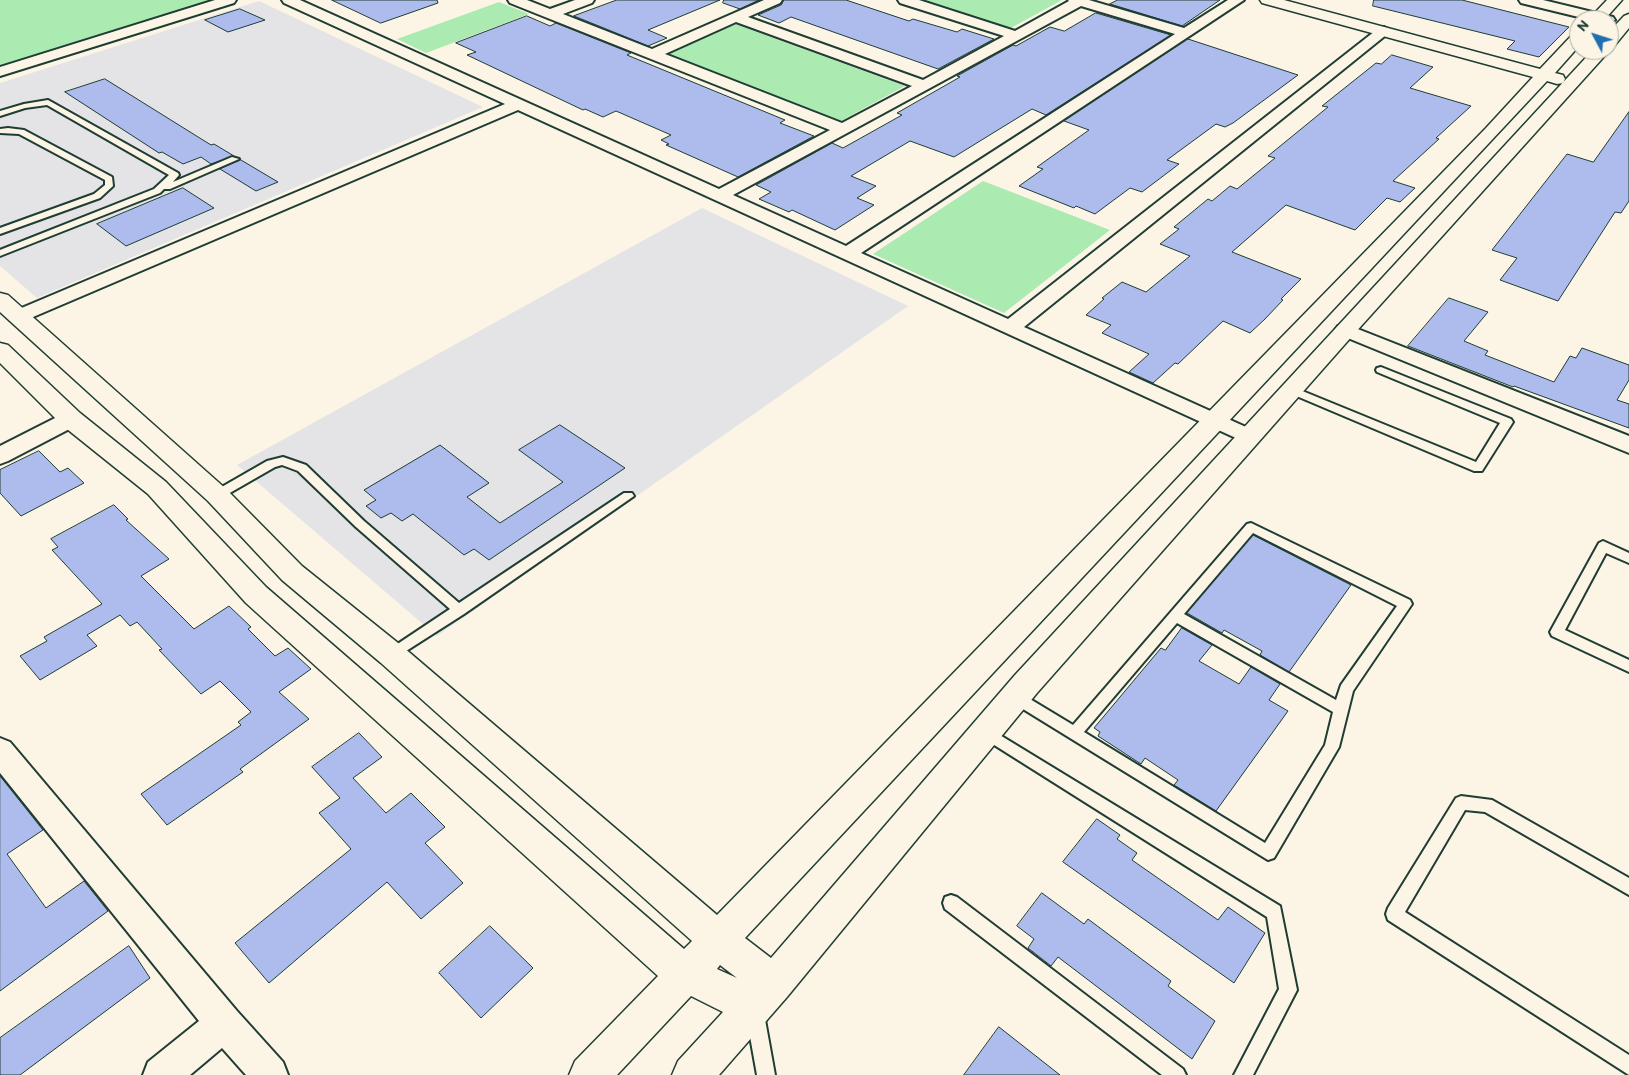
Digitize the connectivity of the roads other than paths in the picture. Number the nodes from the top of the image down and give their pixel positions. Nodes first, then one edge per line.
1 (229, 0) edge
2 (289, 0) edge
3 (515, 0) edge
4 (588, 0) edge
5 (775, 0) edge
6 (905, 0) edge
7 (1237, 0) edge
8 (1267, 0) edge
9 (1296, 0) edge
10 (1526, 0) edge
11 (1078, 1) edge
12 (1569, 10) edge
13 (550, 14) junction
14 (736, 17) junction
15 (1384, 31) junction
16 (1186, 33) junction
17 (1017, 36) junction
18 (1569, 48) edge
19 (652, 54) junction
20 (1593, 60) edge
21 (0, 72) edge
22 (1547, 72) junction
23 (1576, 80) junction
24 (924, 85) junction
25 (518, 104) junction
26 (0, 114) edge
27 (843, 129) junction
28 (0, 131) edge
29 (235, 159) dead end
30 (157, 191) junction
31 (719, 196) junction
32 (0, 231) edge
33 (0, 253) edge
34 (847, 254) junction
35 (9, 308) edge
36 (1010, 328) junction
37 (1345, 330) junction
38 (0, 350) edge
39 (1381, 370) dead end
40 (1291, 390) junction
41 (71, 419) junction
42 (1215, 421) junction
43 (1249, 437) junction
44 (1629, 445) edge
45 (0, 456) edge
46 (217, 495) junction
47 (628, 496) dead end
48 (1629, 558) edge
49 (459, 610) junction
50 (1175, 615) junction
51 (392, 655) junction
52 (1629, 666) edge
53 (1015, 697) junction
54 (1340, 709) junction
55 (985, 732) junction
56 (1075, 733) junction
57 (0, 751) edge
58 (1629, 887) edge
59 (951, 903) dead end
60 (718, 940) junction
61 (687, 974) junction
62 (774, 984) junction
63 (754, 1007) junction
64 (224, 1024) junction
65 (1629, 1066) edge
66 (162, 1075) edge
67 (270, 1075) edge
68 (590, 1075) edge
69 (692, 1075) edge
70 (766, 1075) edge
71 (1177, 1075) edge
72 (1243, 1075) edge

1 - 21 street
2 - 25 street
3 - 13 street
4 - 13 street
5 - 14 street
6 - 17 street
7 - 16 street
8 - 15 street
9 - 22 street
10 - 12 street
11 - 16 street
11 - 17 street
13 - 19 street
14 - 19 street
14 - 24 street
15 - 22 street
15 - 36 street
16 - 34 street
17 - 24 street
18 - 22 street
19 - 27 street
20 - 23 street
22 - 23 street
22 - 42 street
23 - 37 street
24 - 27 street
25 - 31 street
25 - 35 street
26 - 30 lane
27 - 31 street
28 - 32 lane
29 - 30 lane
30 - 33 lane
31 - 34 street
34 - 36 street
35 - 46 street
36 - 42 street
37 - 40 street
37 - 44 street
38 - 41 street
39 - 40 lane
40 - 43 street
41 - 45 street
41 - 61 street
42 - 43 street
42 - 60 street
43 - 53 street
46 - 49 lane
46 - 51 street
47 - 49 lane
48 - 52 lane
49 - 51 lane
50 - 54 lane
50 - 54 lane
50 - 56 lane
51 - 60 street
53 - 55 street
53 - 56 lane
54 - 56 lane
55 - 62 street
55 - 72 lane
57 - 64 street
58 - 65 lane
59 - 71 lane
60 - 61 street
60 - 62 street
61 - 63 street
61 - 68 street
62 - 63 street
63 - 69 street
63 - 70 lane
64 - 66 street
64 - 67 street

